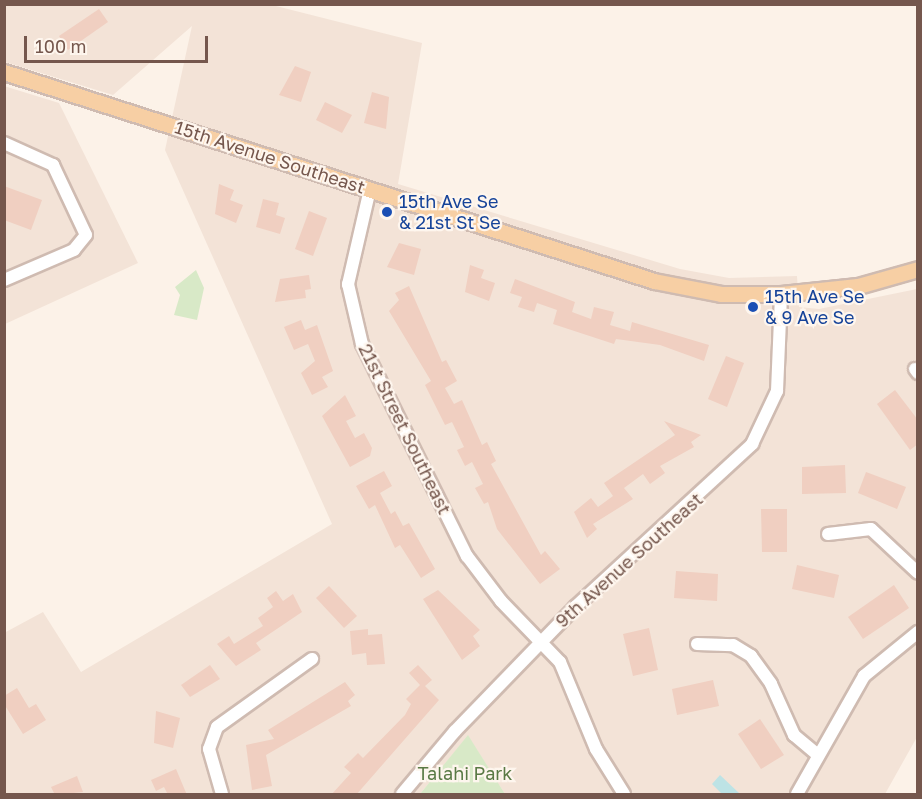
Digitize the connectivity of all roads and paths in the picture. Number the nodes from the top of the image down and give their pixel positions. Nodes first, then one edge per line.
1 (4, 72) edge
2 (4, 143) edge
3 (370, 189) junction
4 (918, 269) edge
5 (4, 280) edge
6 (781, 294) junction
7 (828, 534) dead end
8 (918, 573) edge
9 (918, 632) edge
10 (541, 641) junction
11 (697, 644) dead end
12 (312, 659) dead end
13 (819, 755) junction
14 (222, 795) edge
15 (402, 795) edge
16 (624, 795) edge
17 (797, 795) edge

1 - 3 main road, 15th Avenue Southeast
2 - 5 street
3 - 6 main road, 15th Avenue Southeast
3 - 10 street, 21st Street Southeast
4 - 6 main road, 15th Avenue Southeast
6 - 10 street, 9th Avenue Southeast
7 - 8 street
9 - 13 street
10 - 15 street, 9th Avenue Southeast
10 - 16 street, 21st Street Southeast
11 - 13 street
12 - 14 street
13 - 17 street

